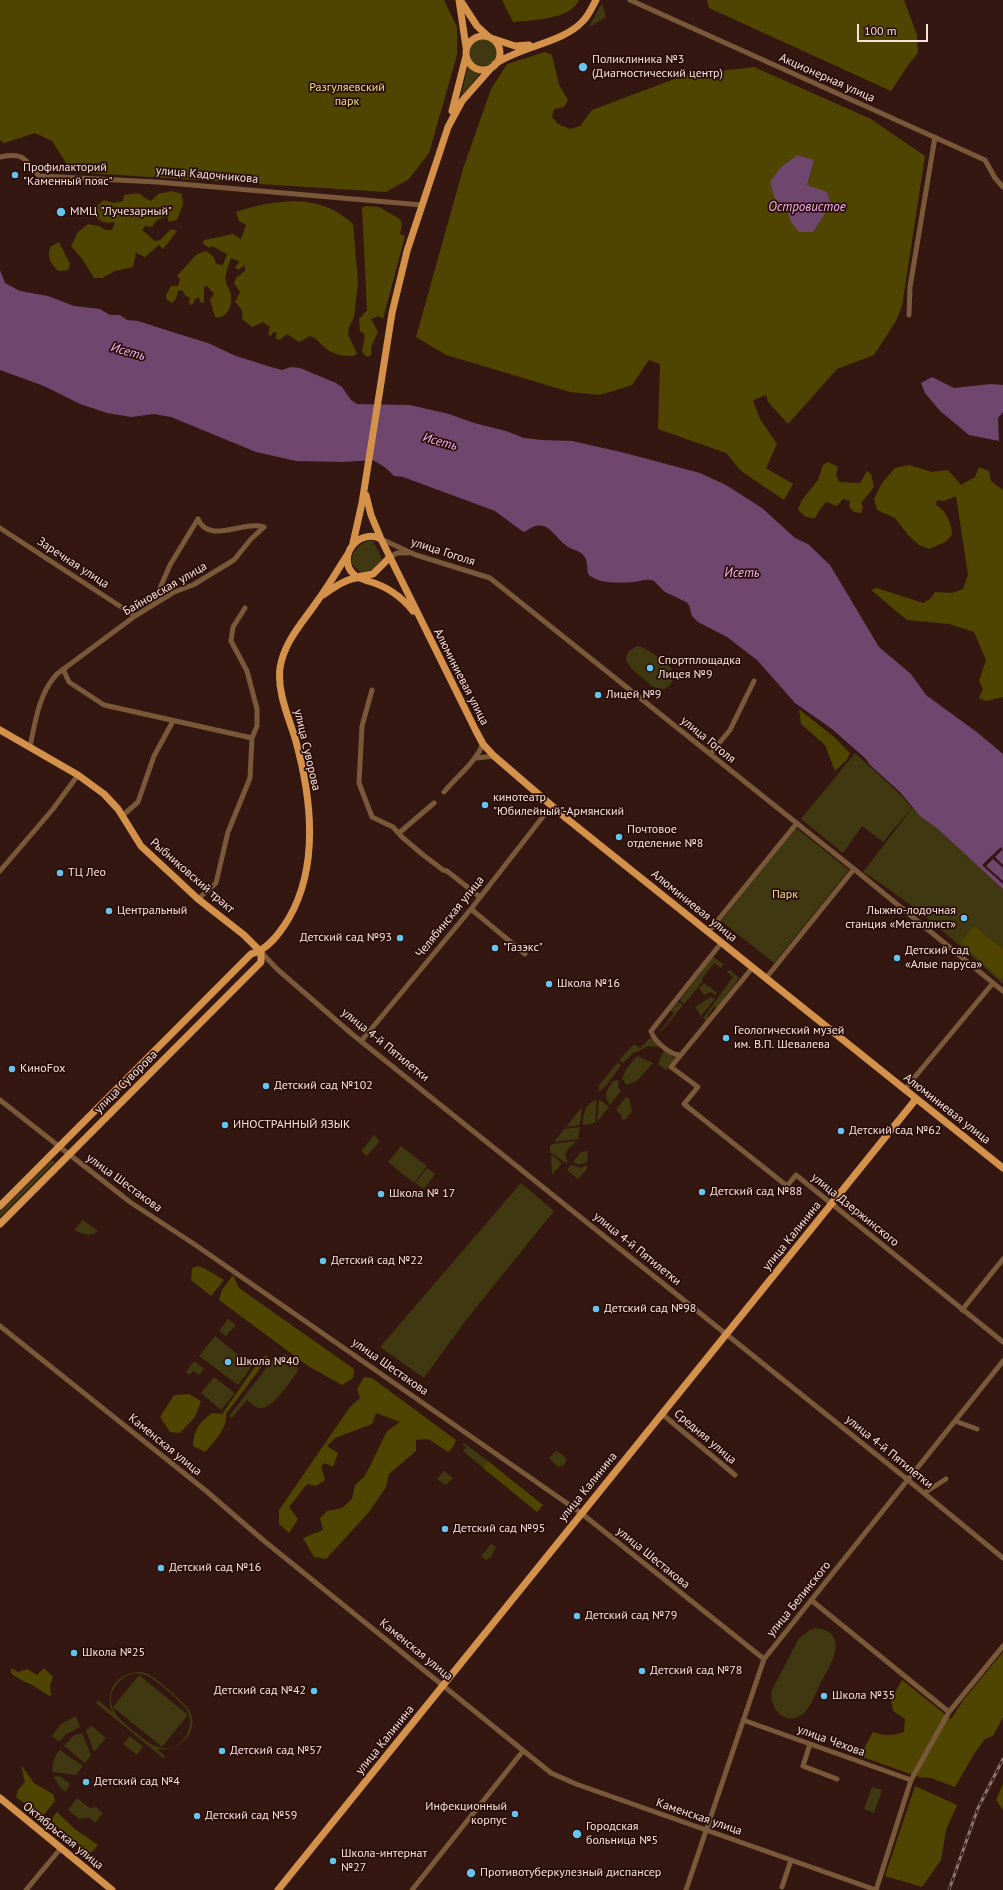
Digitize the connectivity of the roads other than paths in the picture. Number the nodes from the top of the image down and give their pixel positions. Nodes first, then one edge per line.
1 (460, 0) edge
2 (596, 0) edge
3 (630, 0) edge
4 (491, 38) junction
5 (537, 44) junction
6 (466, 48) junction
7 (466, 56) junction
8 (494, 66) junction
9 (448, 127) junction
10 (935, 137) junction
11 (0, 157) edge
12 (1003, 188) edge
13 (422, 205) junction
14 (909, 315) dead end
15 (366, 476) junction
16 (0, 528) edge
17 (381, 539) junction
18 (351, 549) junction
19 (416, 555) junction
20 (390, 557) junction
21 (357, 578) junction
22 (318, 599) junction
23 (153, 604) junction
24 (245, 608) dead end
25 (135, 616) junction
26 (421, 620) junction
27 (63, 669) junction
28 (754, 681) dead end
29 (372, 690) dead end
30 (172, 720) junction
31 (0, 730) edge
32 (252, 738) junction
33 (483, 744) junction
34 (30, 747) junction
35 (710, 754) junction
36 (494, 756) junction
37 (476, 758) junction
38 (78, 775) junction
39 (444, 792) dead end
40 (434, 803) dead end
41 (552, 805) junction
42 (122, 816) junction
43 (797, 823) junction
44 (399, 833) junction
45 (854, 869) junction
46 (0, 871) edge
47 (480, 897) junction
48 (198, 899) junction
49 (471, 909) junction
50 (709, 931) junction
51 (722, 942) junction
52 (261, 952) junction
53 (525, 954) dead end
54 (753, 967) junction
55 (766, 978) junction
56 (993, 983) junction
57 (1003, 991) edge
58 (362, 1040) junction
59 (680, 1055) junction
60 (904, 1090) junction
61 (916, 1099) junction
62 (0, 1100) edge
63 (59, 1146) junction
64 (70, 1154) junction
65 (1003, 1168) edge
66 (832, 1204) junction
67 (0, 1206) edge
68 (0, 1224) edge
69 (1003, 1259) edge
70 (962, 1310) junction
71 (0, 1326) edge
72 (727, 1334) junction
73 (1003, 1342) edge
74 (1003, 1361) edge
75 (662, 1414) junction
76 (955, 1421) junction
77 (977, 1429) dead end
78 (735, 1475) dead end
79 (946, 1479) dead end
80 (908, 1480) junction
81 (924, 1493) junction
82 (581, 1513) junction
83 (1003, 1558) edge
84 (811, 1600) junction
85 (1003, 1646) edge
86 (764, 1659) junction
87 (443, 1685) junction
88 (949, 1712) junction
89 (743, 1720) junction
90 (810, 1744) junction
91 (523, 1751) junction
92 (837, 1779) dead end
93 (911, 1780) junction
94 (0, 1798) edge
95 (707, 1830) junction
96 (61, 1848) junction
97 (791, 1860) junction
98 (782, 1887) dead end
99 (26, 1890) edge
100 (112, 1890) edge
101 (278, 1890) edge
102 (412, 1890) edge
103 (686, 1890) edge
104 (876, 1890) edge

1 - 4 main road
1 - 6 main road
2 - 5 main road
3 - 10 street, Акционерная улица
4 - 5 main road
4 - 6 main road
4 - 8 main road
5 - 8 main road
6 - 7 main road
7 - 8 main road
7 - 9 main road
8 - 9 main road
9 - 13 main road
10 - 12 street, Акционерная улица
10 - 14 street
11 - 13 street, улица Кадочникова
13 - 15 main road
15 - 17 main road
15 - 18 main road
16 - 25 street, Заречная улица
17 - 18 main road
17 - 19 street, улица Гоголя
17 - 20 main road
18 - 21 main road
18 - 22 main road, улица Суворова
19 - 20 street
19 - 35 street, улица Гоголя
20 - 21 main road
20 - 26 main road
21 - 22 main road
21 - 26 main road
22 - 52 main road, улица Суворова
23 - 23 street, Байновская улица
23 - 25 street, Байновская улица
24 - 32 street
25 - 27 street, Байновская улица
26 - 33 main road, Алюминиевая улица
27 - 30 street
27 - 34 street, Байновская улица
28 - 35 street
29 - 44 street
30 - 32 street
30 - 42 street
31 - 34 main road, Рыбниковский тракт
32 - 48 street
33 - 36 main road, Алюминиевая улица
33 - 37 street
34 - 38 main road, Рыбниковский тракт
35 - 43 street, улица Гоголя
36 - 37 street
36 - 41 main road, Алюминиевая улица
37 - 39 street
38 - 42 main road, Рыбниковский тракт
38 - 46 street
40 - 44 street
41 - 47 street, Челябинская улица
41 - 50 main road, Алюминиевая улица
42 - 48 main road, Рыбниковский тракт
43 - 45 street, улица Гоголя
43 - 50 street
44 - 47 street
45 - 55 street
45 - 56 street, улица Гоголя
47 - 49 street, Челябинская улица
48 - 52 main road, Рыбниковский тракт
49 - 53 street
49 - 58 street, Челябинская улица
50 - 51 main road, Алюминиевая улица
51 - 54 main road, Алюминиевая улица
51 - 59 street
52 - 58 street, улица 4-й Пятилетки
52 - 63 main road, улица Суворова
52 - 64 main road, улица Суворова
54 - 55 main road, Алюминиевая улица
54 - 59 street
55 - 60 main road, Алюминиевая улица
56 - 57 street, улица Гоголя
56 - 60 street
58 - 72 street, улица 4-й Пятилетки
59 - 66 street, улица Дзержинского
60 - 61 main road, Алюминиевая улица
61 - 65 main road, Алюминиевая улица
61 - 66 main road, улица Калинина
62 - 63 street, улица Шестакова
63 - 64 street, улица Шестакова
63 - 67 main road, улица Суворова
64 - 68 main road, улица Суворова
64 - 82 street, улица Шестакова
66 - 70 street, улица Дзержинского
66 - 72 main road, улица Калинина
69 - 70 street
70 - 73 street, улица Дзержинского
71 - 87 street, Каменская улица
72 - 75 main road, улица Калинина
72 - 80 street, улица 4-й Пятилетки
74 - 76 street, улица Белинского
75 - 78 street, Средняя улица
75 - 82 main road, улица Калинина
76 - 77 street
76 - 80 street, улица Белинского
79 - 81 street
80 - 81 street, улица 4-й Пятилетки
80 - 84 street, улица Белинского
81 - 83 street, улица 4-й Пятилетки
82 - 86 street, улица Шестакова
82 - 87 main road, улица Калинина
84 - 86 street, улица Белинского
84 - 88 street
85 - 88 street
86 - 89 street, улица Белинского
87 - 91 street, Каменская улица
87 - 101 main road, улица Калинина
88 - 93 street
89 - 90 street, улица Чехова
89 - 95 street, улица Белинского
90 - 92 street
90 - 93 street, улица Чехова
91 - 95 street, Каменская улица
91 - 102 street
93 - 104 street
94 - 96 main road, Октябрьская улица
95 - 97 street, Каменская улица
95 - 103 street, улица Белинского
96 - 99 street
96 - 100 main road, Октябрьская улица
97 - 98 street
97 - 104 street, Каменская улица

